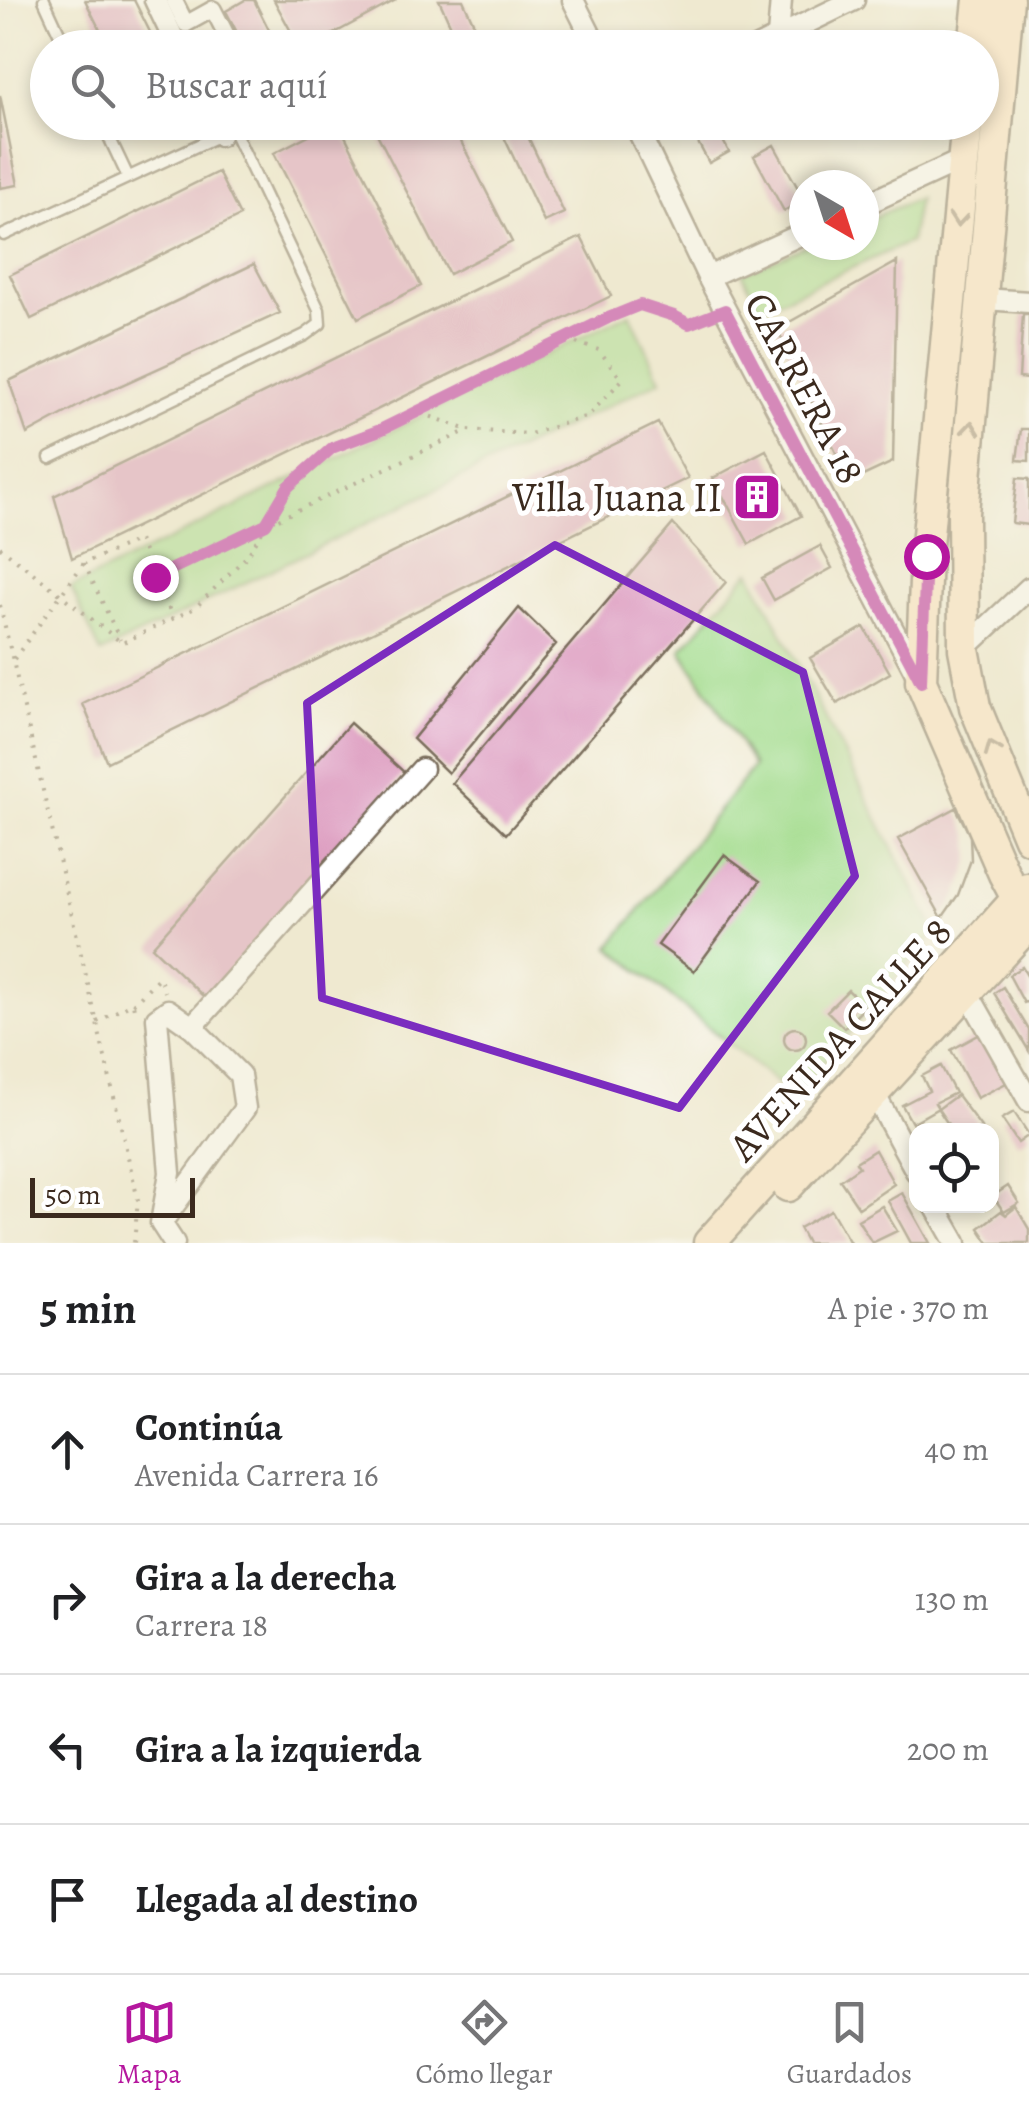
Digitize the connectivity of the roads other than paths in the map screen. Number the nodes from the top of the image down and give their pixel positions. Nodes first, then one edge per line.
1 (44, 0) edge
2 (155, 0) edge
3 (174, 0) edge
4 (573, 0) edge
5 (780, 0) edge
6 (854, 0) edge
7 (979, 0) edge
8 (1008, 0) edge
9 (58, 30) edge
10 (169, 30) edge
11 (224, 30) edge
12 (588, 30) edge
13 (778, 30) edge
14 (791, 30) edge
15 (976, 30) edge
16 (999, 92) edge
17 (110, 140) edge
18 (201, 140) edge
19 (228, 140) edge
20 (643, 140) edge
21 (966, 140) edge
22 (994, 140) edge
23 (964, 159) junction
24 (128, 178) junction
25 (879, 198) edge
26 (4, 234) dead end
27 (789, 240) edge
28 (708, 277) junction
29 (984, 299) junction
30 (1029, 302) edge
31 (50, 458) dead end
32 (1029, 588) edge
33 (964, 649) junction
34 (921, 682) junction
35 (422, 769) dead end
36 (1029, 838) edge
37 (1022, 901) edge
38 (961, 981) junction
39 (192, 1027) junction
40 (874, 1093) junction
41 (1029, 1101) edge
42 (909, 1158) edge
43 (940, 1213) edge
44 (161, 1223) junction
45 (174, 1243) edge
46 (709, 1243) edge
47 (735, 1243) edge
48 (956, 1243) edge

1 - 9 lane
2 - 10 street
3 - 11 street
4 - 12 street
5 - 13 street
6 - 14 street
7 - 15 main road
8 - 16 main road
17 - 24 lane
18 - 24 lane
19 - 31 lane
20 - 28 street, CARRERA 18
21 - 23 main road
22 - 29 main road
23 - 25 street
23 -> 34 main road
24 - 26 lane
27 - 28 street
28 - 34 street, CARRERA 18
29 - 30 street
33 -> 29 main road
32 - 33 street
36 -> 33 main road
34 - 37 main road
35 - 39 street
37 - 38 main road, AVENIDA CALLE 8
38 - 40 main road, AVENIDA CALLE 8
38 - 41 street
38 - 46 main road, AVENIDA CALLE 8
39 - 44 street
39 - 44 street
40 - 42 street
40 - 47 main road, AVENIDA CALLE 8
43 - 48 street
44 - 45 street

